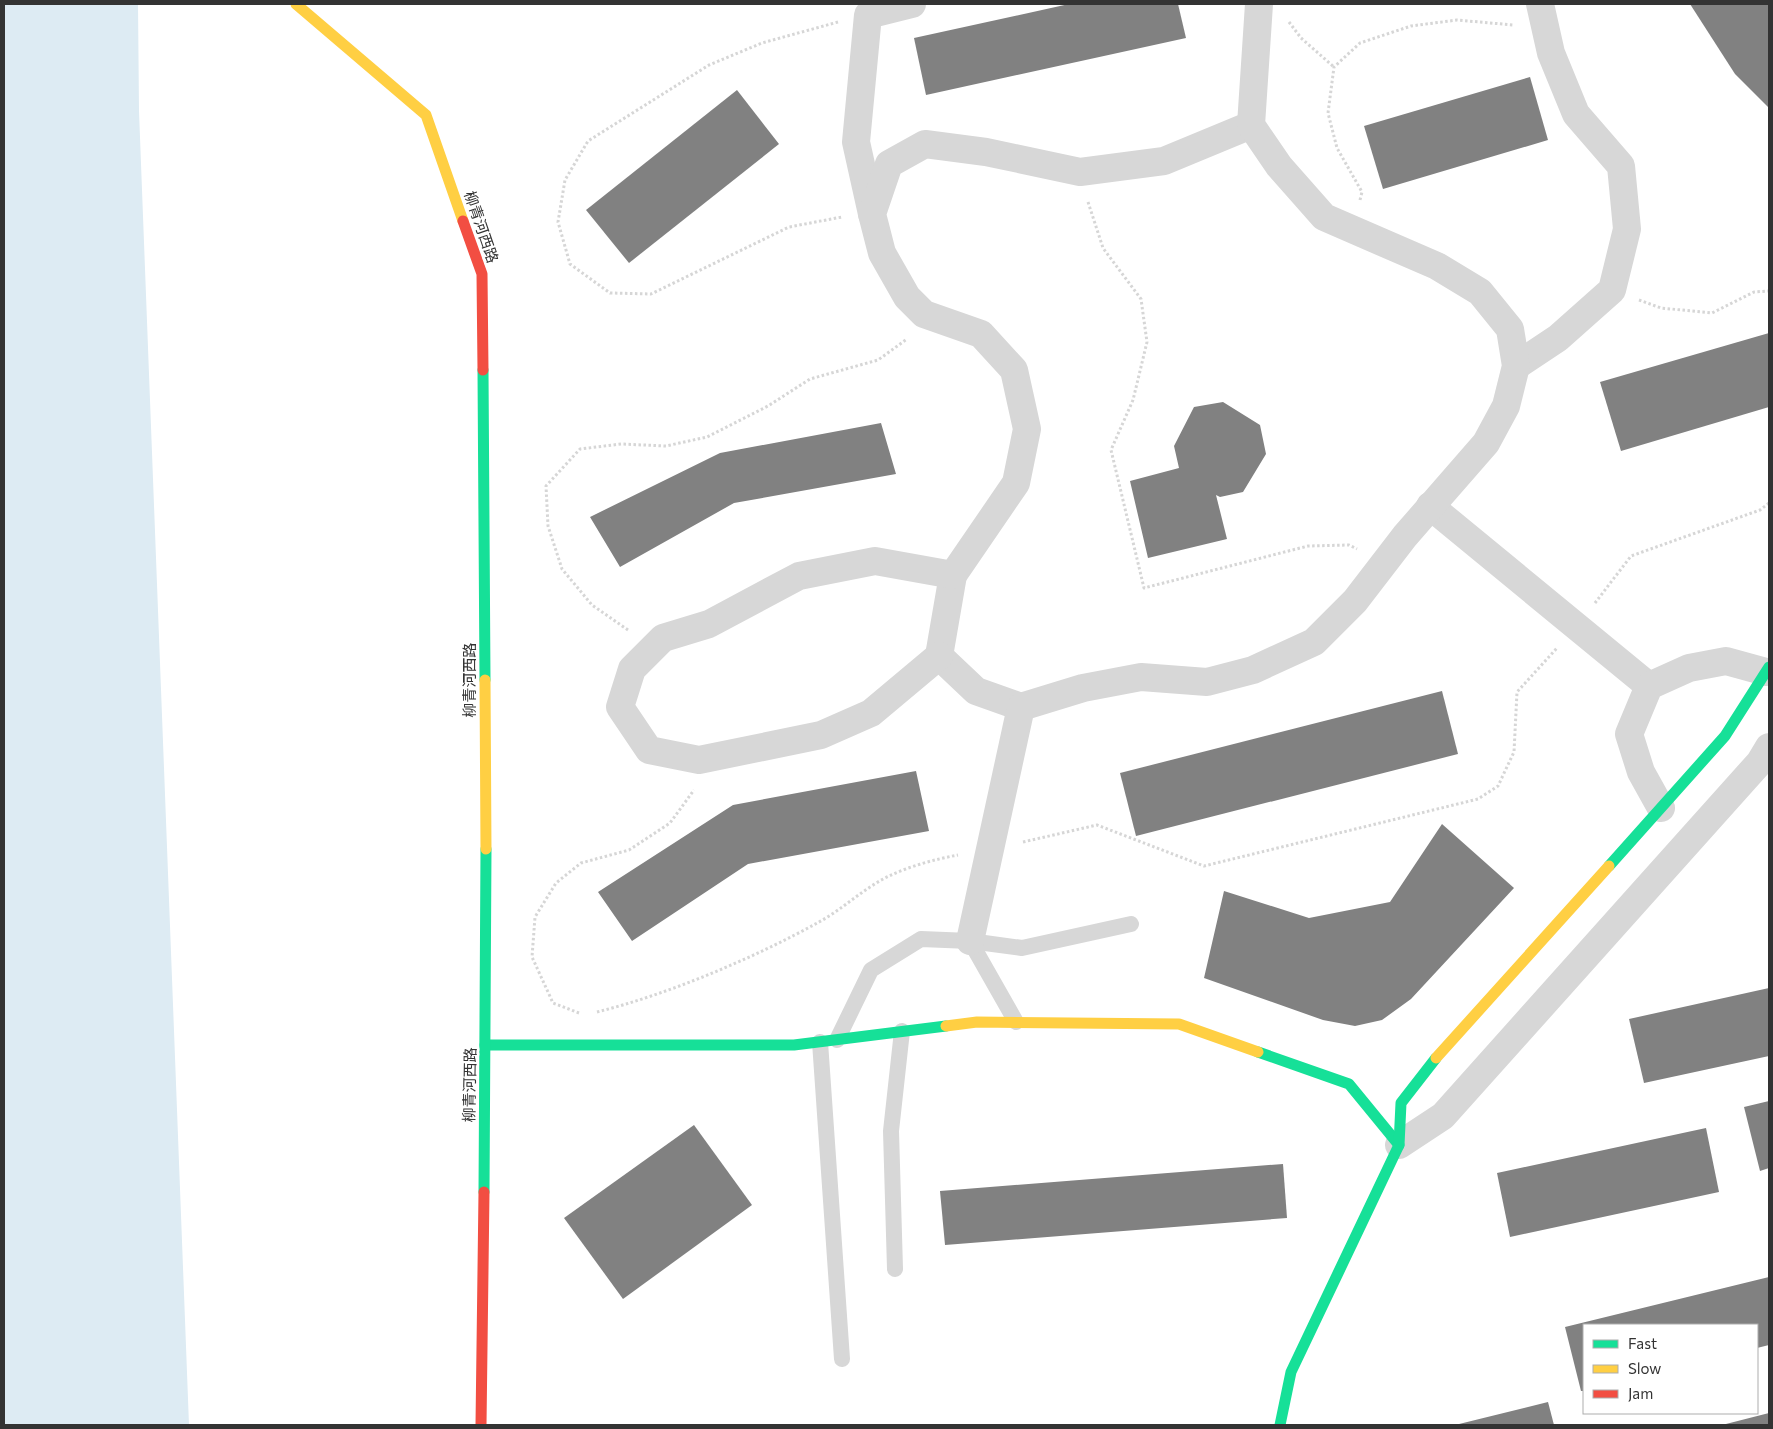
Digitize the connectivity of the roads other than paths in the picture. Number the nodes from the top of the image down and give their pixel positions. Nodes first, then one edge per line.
1 (296, 4) edge
2 (912, 4) edge
3 (1259, 4) edge
4 (1543, 16) edge
5 (1251, 125) junction
6 (872, 214) junction
7 (1516, 366) junction
8 (1430, 506) junction
9 (953, 575) junction
10 (939, 656) junction
11 (1768, 670) edge
12 (1649, 686) junction
13 (1021, 707) junction
14 (1769, 747) edge
15 (1661, 808) junction
16 (1131, 924) dead end
17 (970, 941) junction
18 (1016, 1022) junction
19 (902, 1031) junction
20 (838, 1040) junction
21 (820, 1042) junction
22 (485, 1045) junction
23 (1399, 1145) junction
24 (895, 1269) dead end
25 (842, 1359) dead end
26 (481, 1425) edge
27 (1280, 1425) edge

1 - 22 street, 柳青河西路
2 - 6 street
3 - 5 street
4 - 7 street
5 - 6 street
5 - 7 street
6 - 9 street
7 - 8 street
8 - 12 street
8 - 13 street
9 - 10 street
9 - 10 street
10 - 13 street
11 - 12 street
11 - 15 street
12 - 15 street
13 - 17 street
14 - 23 street
15 - 23 street
16 - 17 lane
17 - 18 lane
17 - 20 lane
18 - 19 street
18 - 23 street
19 - 20 street
19 - 24 lane
20 - 21 street
21 - 22 street
21 - 25 lane
22 - 26 street, 柳青河西路
23 - 27 street

